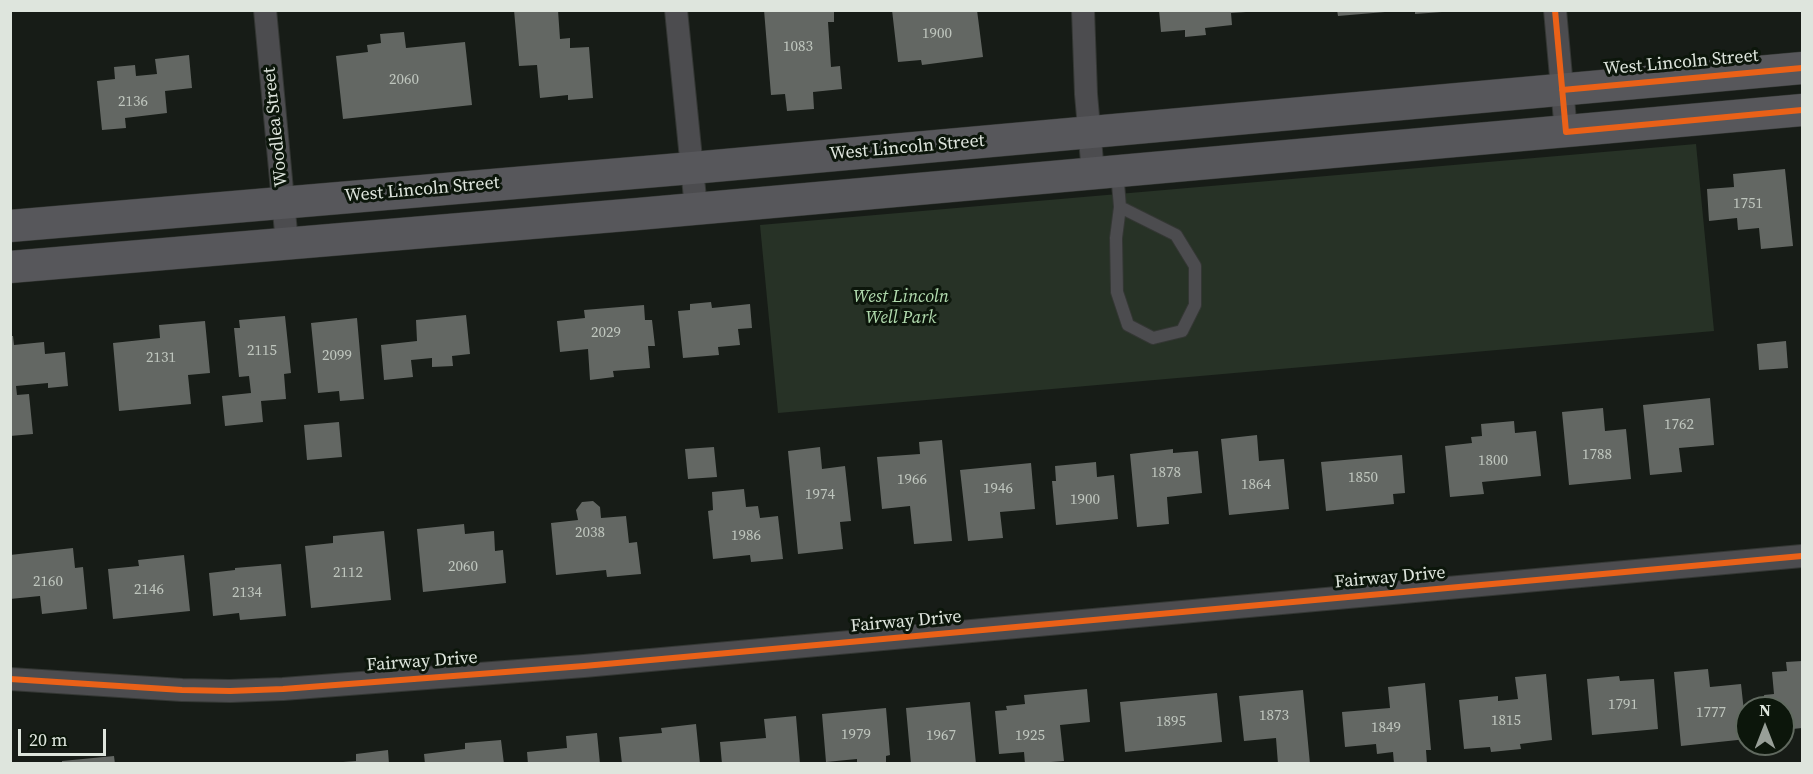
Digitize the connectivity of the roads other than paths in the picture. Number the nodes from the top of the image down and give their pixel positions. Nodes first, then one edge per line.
1 (265, 10) edge
2 (676, 10) edge
3 (1083, 10) edge
4 (1555, 10) edge
5 (1803, 68) edge
6 (1562, 90) junction
7 (1803, 110) edge
8 (1089, 131) junction
9 (1566, 132) junction
10 (692, 168) junction
11 (1105, 172) junction
12 (284, 202) junction
13 (1120, 207) junction
14 (696, 208) junction
15 (10, 226) edge
16 (287, 243) junction
17 (10, 267) edge
18 (1803, 556) edge
19 (10, 679) edge

1 - 12 street, Woodlea Street
2 - 10 street
3 - 8 street
4 - 6 street
5 - 6 street, West Lincoln Street
6 - 8 street, West Lincoln Street
6 - 9 street
7 - 9 street
8 - 10 street, West Lincoln Street
8 - 11 street
9 - 11 street
10 - 12 street, West Lincoln Street
10 - 14 street
11 - 13 lane
11 - 14 street
12 - 15 street, West Lincoln Street
12 - 16 street, Woodlea Street
13 - 13 lane
14 - 16 street
16 - 17 street
18 - 19 street, Fairway Drive

